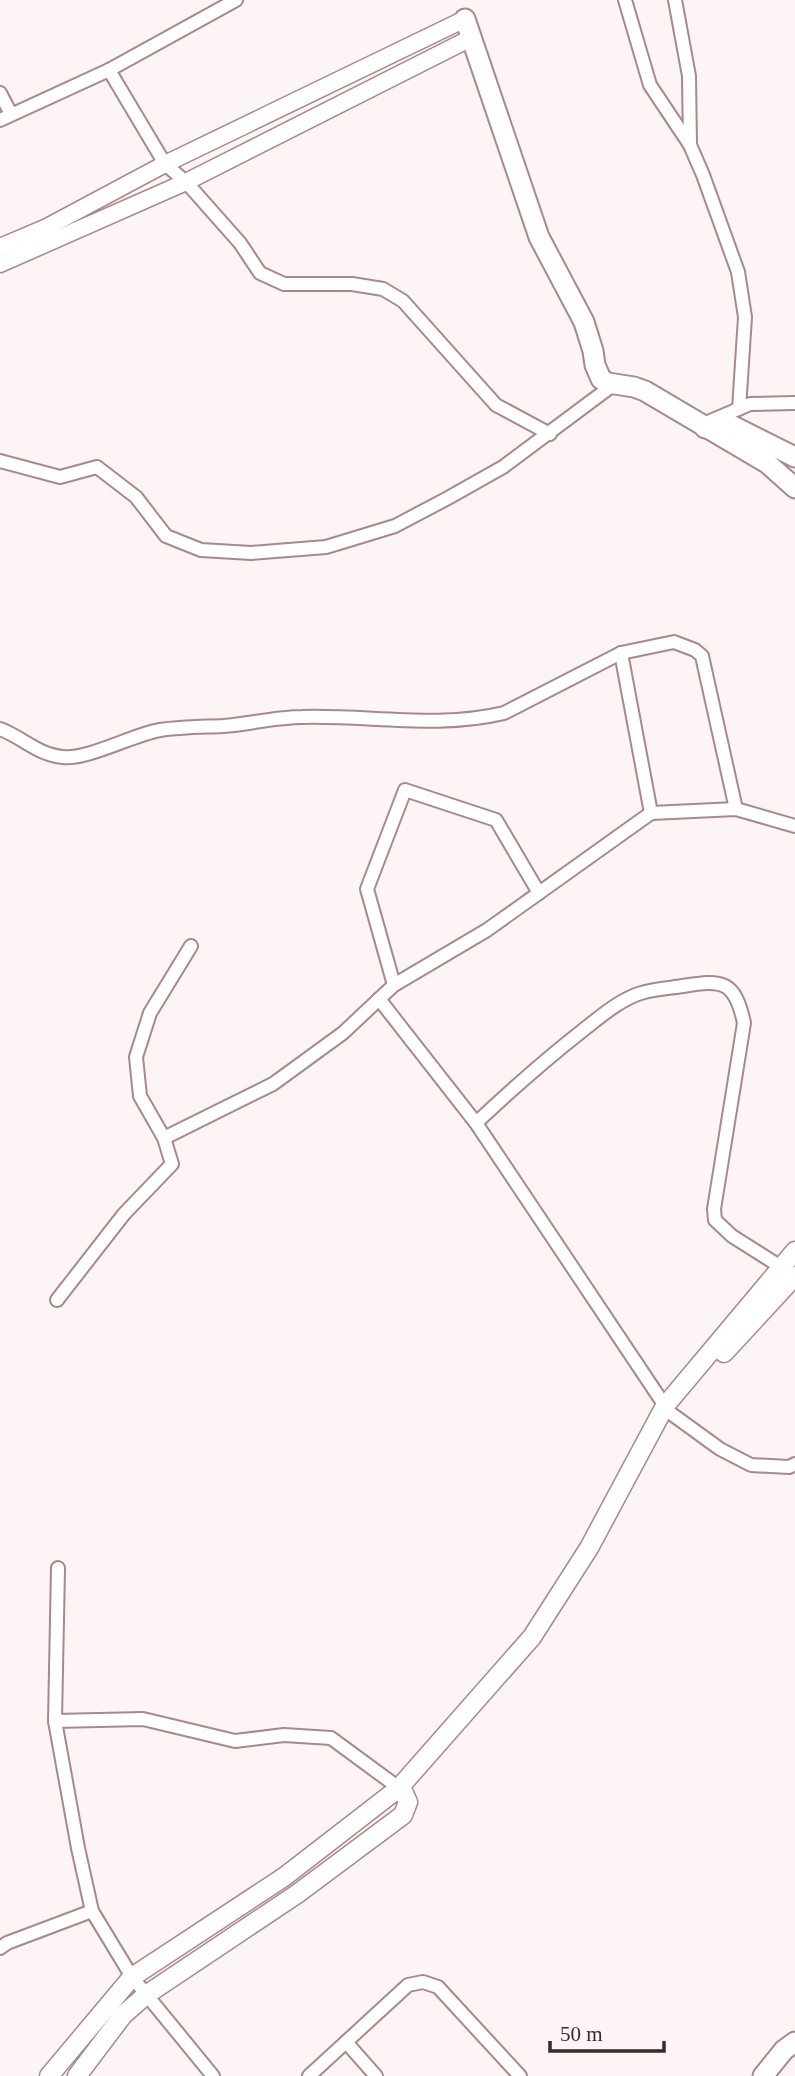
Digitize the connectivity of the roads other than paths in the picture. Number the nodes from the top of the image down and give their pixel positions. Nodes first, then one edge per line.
1 (236, 0) edge
2 (625, 0) edge
3 (675, 0) edge
4 (468, 29) junction
5 (109, 70) junction
6 (0, 93) edge
7 (5, 117) edge
8 (690, 145) junction
9 (165, 164) junction
10 (186, 182) junction
11 (0, 247) edge
12 (0, 264) edge
13 (613, 385) junction
14 (795, 403) edge
15 (739, 409) junction
16 (703, 427) junction
17 (550, 434) junction
18 (795, 457) edge
19 (0, 461) edge
20 (795, 488) edge
21 (621, 653) junction
22 (0, 729) edge
23 (736, 809) junction
24 (651, 813) junction
25 (795, 826) edge
26 (539, 893) junction
27 (191, 946) dead end
28 (394, 985) junction
29 (379, 999) junction
30 (476, 1124) junction
31 (164, 1138) junction
32 (795, 1251) edge
33 (788, 1271) edge
34 (57, 1300) dead end
35 (667, 1409) junction
36 (795, 1464) edge
37 (58, 1568) dead end
38 (55, 1721) junction
39 (399, 1788) junction
40 (93, 1911) junction
41 (0, 1948) edge
42 (132, 1977) junction
43 (146, 1995) junction
44 (346, 2042) junction
45 (795, 2042) edge
46 (49, 2076) edge
47 (77, 2076) edge
48 (214, 2076) edge
49 (309, 2076) edge
50 (376, 2076) edge
51 (520, 2076) edge
52 (763, 2076) edge

1 - 5 street
2 - 8 street
3 - 8 street
4 - 9 street
4 - 10 street
4 - 13 main road
5 - 7 street
5 - 9 street
6 - 7 street
8 - 15 street
9 - 10 street
9 - 11 street
10 - 12 street
10 - 17 street
13 - 16 main road
13 - 17 street
14 - 15 street
15 - 16 street
16 - 18 main road
16 - 20 main road
17 - 19 street
21 - 22 street
21 - 23 street
21 - 24 street
23 - 24 street
23 - 25 street
24 - 26 street
26 - 28 street
26 - 28 street
27 - 31 street
28 - 29 street
29 - 30 street
29 - 31 street
30 - 33 street
30 - 35 street
31 - 34 street
32 - 33 main road
33 - 35 main road
35 - 36 street
35 - 39 main road
37 - 38 street
38 - 39 street
38 - 40 street
39 - 42 main road
39 - 43 main road
40 - 41 street
40 - 42 street
42 - 43 street
42 - 46 main road
43 - 47 main road
43 - 48 street
44 - 49 street
44 - 50 street
44 - 51 street
45 - 52 main road

